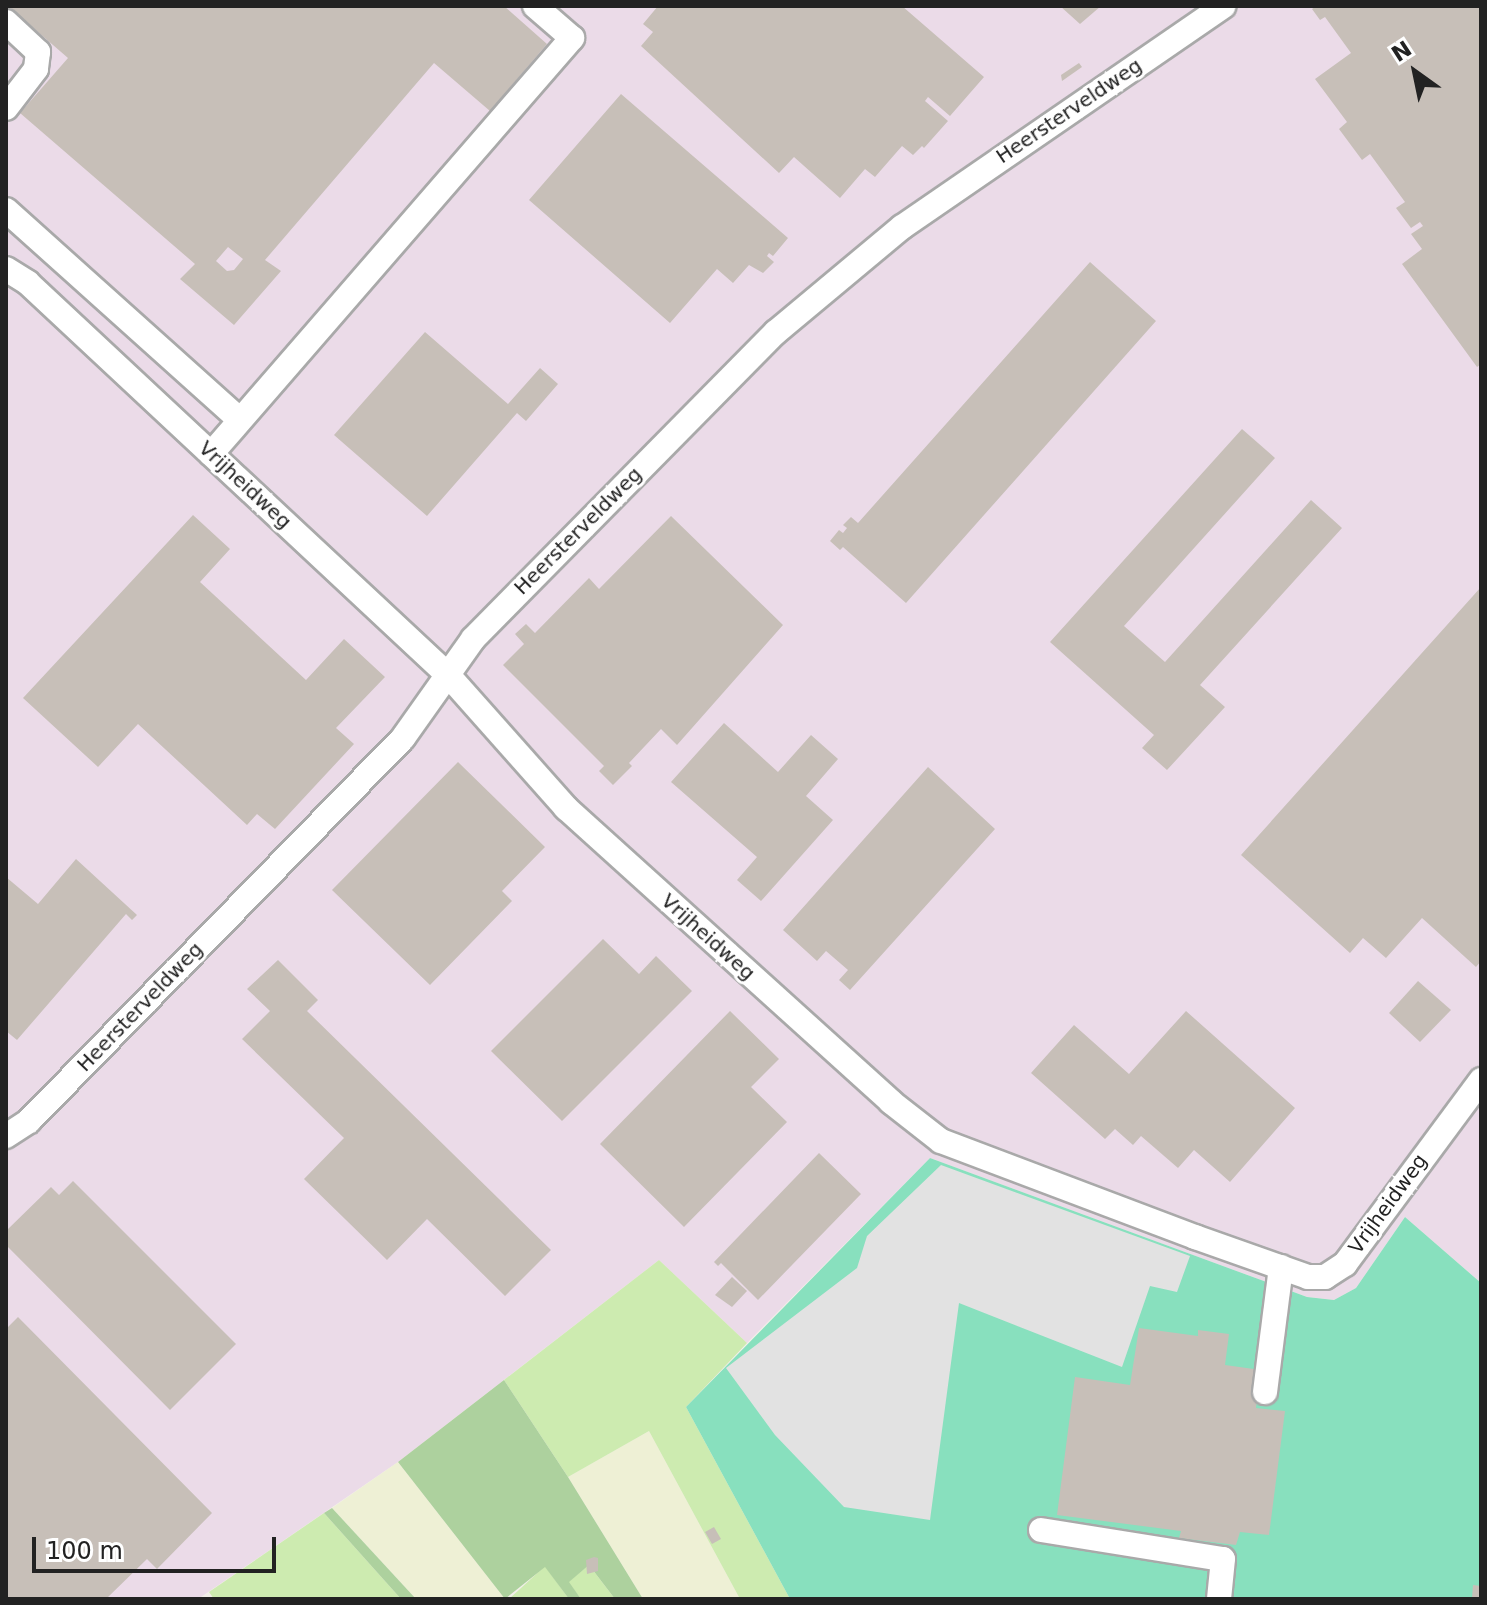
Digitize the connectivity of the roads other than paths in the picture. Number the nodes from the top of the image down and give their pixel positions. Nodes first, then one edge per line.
1 (535, 6) edge
2 (1223, 6) edge
3 (6, 22) edge
4 (6, 108) edge
5 (6, 210) edge
6 (6, 269) edge
7 (240, 420) junction
8 (211, 454) junction
9 (448, 675) junction
10 (1481, 1080) edge
11 (6, 1136) edge
12 (1281, 1267) junction
13 (1265, 1392) dead end
14 (1041, 1530) dead end
15 (1219, 1599) edge

1 - 7 street
2 - 9 street, Heersterveldweg
3 - 4 street
5 - 7 street
6 - 8 street, Vrijheidweg
7 - 8 street
8 - 9 street, Vrijheidweg
9 - 11 street, Heersterveldweg
9 - 12 street, Vrijheidweg
10 - 12 street, Vrijheidweg
12 - 13 street
14 - 15 street

